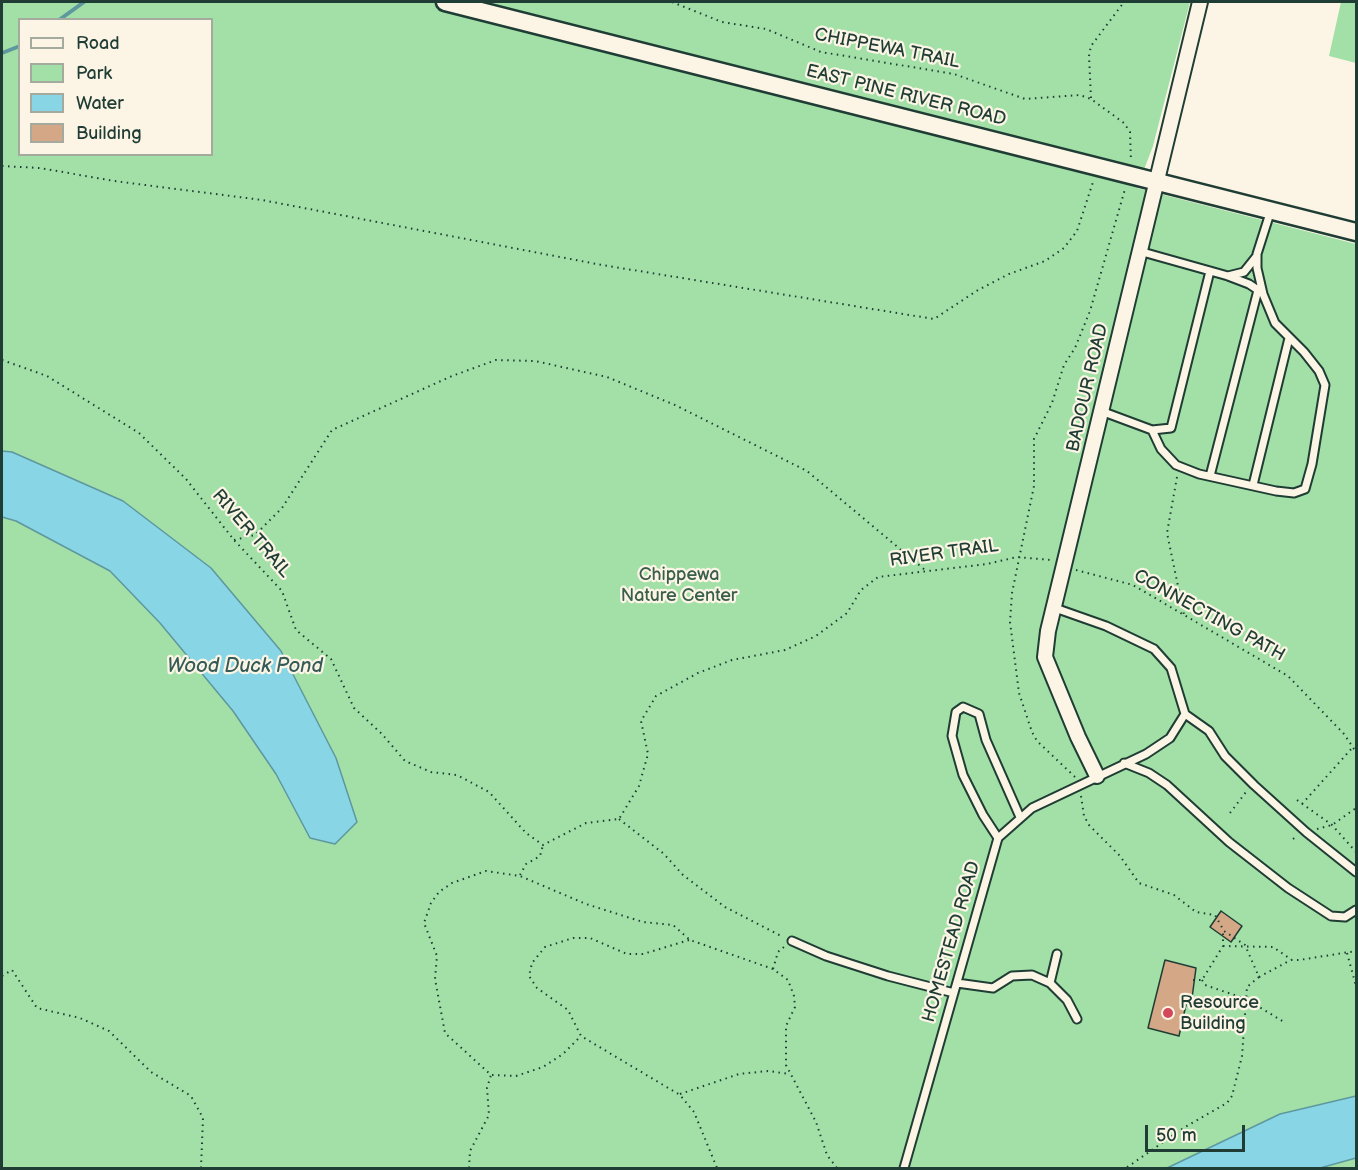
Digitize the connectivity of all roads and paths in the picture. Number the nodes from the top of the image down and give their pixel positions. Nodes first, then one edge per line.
1 (446, 2) edge
2 (672, 2) edge
3 (1124, 2) edge
4 (1200, 2) edge
5 (1091, 99) junction
6 (1131, 163) dead end
7 (1098, 164) junction
8 (2, 166) edge
9 (1156, 179) junction
10 (1126, 182) dead end
11 (1272, 209) junction
12 (1356, 232) edge
13 (1139, 251) junction
14 (1257, 254) junction
15 (1210, 271) junction
16 (1228, 276) junction
17 (1261, 292) junction
18 (1289, 338) junction
19 (2, 360) edge
20 (1101, 411) junction
21 (1152, 430) junction
22 (1179, 466) junction
23 (1210, 476) junction
24 (1253, 485) junction
25 (234, 540) junction
26 (1017, 557) junction
27 (1065, 566) junction
28 (926, 571) junction
29 (1055, 609) junction
30 (1184, 615) junction
31 (1185, 714) junction
32 (1353, 747) junction
33 (1356, 752) edge
34 (1124, 763) junction
35 (1097, 776) junction
36 (1254, 785) junction
37 (1297, 800) dead end
38 (1302, 804) junction
39 (1356, 808) edge
40 (1230, 813) dead end
41 (1020, 817) junction
42 (619, 819) junction
43 (1332, 825) junction
44 (998, 838) junction
45 (543, 845) junction
46 (1356, 852) edge
47 (1356, 872) edge
48 (520, 876) junction
49 (1356, 909) edge
50 (690, 940) junction
51 (792, 941) junction
52 (1245, 945) junction
53 (1223, 946) junction
54 (1356, 951) edge
55 (1347, 953) junction
56 (1057, 954) dead end
57 (1292, 960) junction
58 (773, 969) junction
59 (2, 976) edge
60 (1259, 977) junction
61 (1193, 980) dead end
62 (1202, 980) junction
63 (957, 983) junction
64 (1050, 983) junction
65 (1356, 986) edge
66 (954, 993) junction
67 (1246, 999) junction
68 (1077, 1019) dead end
69 (1284, 1022) dead end
70 (581, 1036) junction
71 (790, 1074) junction
72 (491, 1075) junction
73 (680, 1095) junction
74 (201, 1168) edge
75 (469, 1168) edge
76 (717, 1168) edge
77 (837, 1168) edge
78 (904, 1168) edge
79 (1126, 1168) edge

1 - 7 street, EAST PINE RIVER ROAD
2 - 5 path, CHIPPEWA TRAIL
3 - 5 path
4 - 9 street, BADOUR ROAD
5 - 6 path
7 - 8 path
7 - 9 street, EAST PINE RIVER ROAD
9 - 11 street, EAST PINE RIVER ROAD
9 - 13 street, BADOUR ROAD
10 - 26 path
11 - 12 street, EAST PINE RIVER ROAD
11 - 14 lane
13 - 15 lane
13 - 20 street, BADOUR ROAD
14 - 16 lane
14 - 17 lane
15 - 16 lane
15 - 21 lane
16 - 17 lane
17 - 18 lane
17 - 23 lane
18 - 24 lane
18 - 24 lane
19 - 25 path, RIVER TRAIL
20 - 21 lane
20 - 27 street, BADOUR ROAD
21 - 22 lane
22 - 23 lane
22 - 30 path
23 - 24 lane
25 - 28 path
25 - 45 path, RIVER TRAIL
26 - 27 path, CONNECTING PATH
26 - 28 path, RIVER TRAIL
27 - 29 street, BADOUR ROAD
27 - 30 path, CONNECTING PATH
28 - 42 path, RIVER TRAIL
29 - 31 lane
29 - 35 street, BADOUR ROAD
30 - 32 path, CONNECTING PATH
31 - 34 lane
31 - 36 lane
32 - 33 path, CONNECTING PATH
32 - 38 path
34 - 35 lane
34 - 49 lane
35 - 41 lane
36 - 40 path
36 - 47 lane
37 - 38 path
38 - 43 path
39 - 43 path
41 - 44 lane
41 - 44 lane
42 - 45 path
42 - 51 path
43 - 46 path
44 - 63 lane, HOMESTEAD ROAD
45 - 48 path
48 - 50 path
48 - 72 path
50 - 58 path
50 - 70 path
51 - 58 path
51 - 66 lane
52 - 53 path
52 - 53 path
52 - 57 path
52 - 60 path
53 - 62 path
54 - 55 path
55 - 57 path
55 - 65 path
56 - 64 lane
57 - 60 path
58 - 71 path
59 - 74 path
60 - 67 path
61 - 62 path
62 - 67 path
63 - 64 lane
63 - 66 lane, HOMESTEAD ROAD
64 - 68 lane
66 - 78 lane, HOMESTEAD ROAD
67 - 69 path
67 - 79 path
70 - 72 path
70 - 73 path
71 - 73 path
71 - 77 path
72 - 75 path
73 - 76 path

